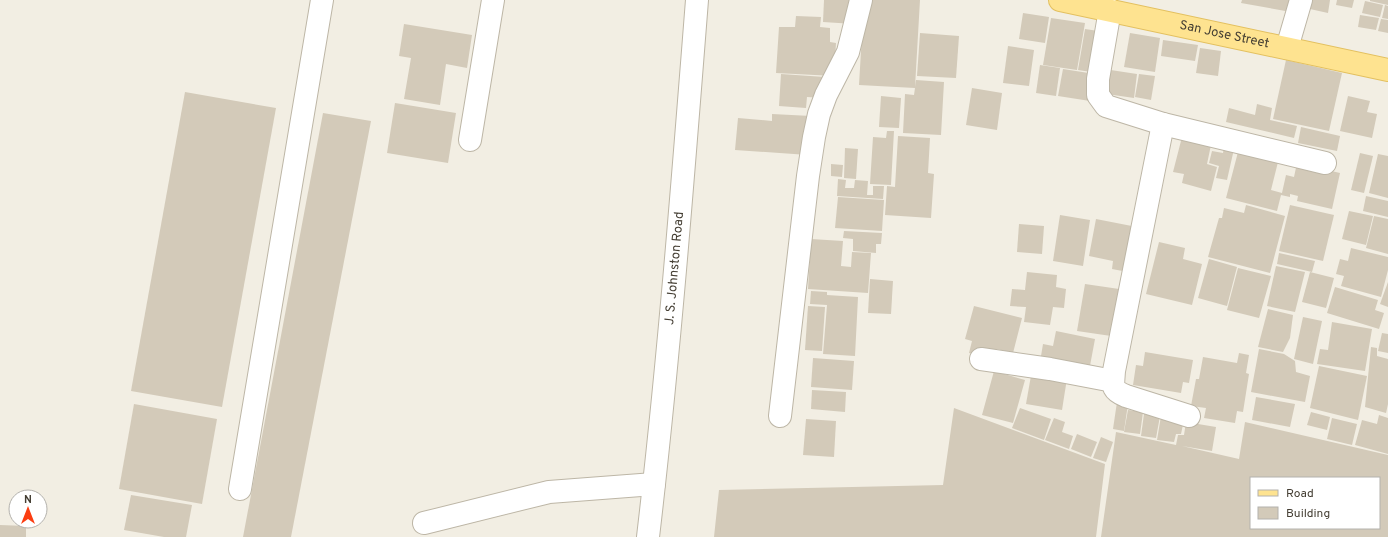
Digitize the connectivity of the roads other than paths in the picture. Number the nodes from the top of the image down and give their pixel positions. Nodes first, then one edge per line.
1 (322, 0) edge
2 (493, 0) edge
3 (697, 0) edge
4 (861, 0) edge
5 (1060, 0) edge
6 (1301, 0) edge
7 (1110, 10) junction
8 (1287, 48) junction
9 (1388, 70) edge
10 (1163, 124) junction
11 (470, 140) dead end
12 (1325, 163) dead end
13 (981, 359) dead end
14 (1113, 381) junction
15 (780, 416) dead end
16 (1189, 416) dead end
17 (654, 484) junction
18 (240, 489) dead end
19 (424, 523) dead end
20 (648, 537) edge

1 - 18 street
2 - 11 street
3 - 17 street, J. S. Johnston Road
4 - 15 street
5 - 7 main road, San Jose Street
6 - 8 street
7 - 8 main road, San Jose Street
7 - 10 street
8 - 9 main road, San Jose Street
10 - 12 street
10 - 14 street
13 - 14 street
14 - 16 street
17 - 19 street
17 - 20 street, J. S. Johnston Road

